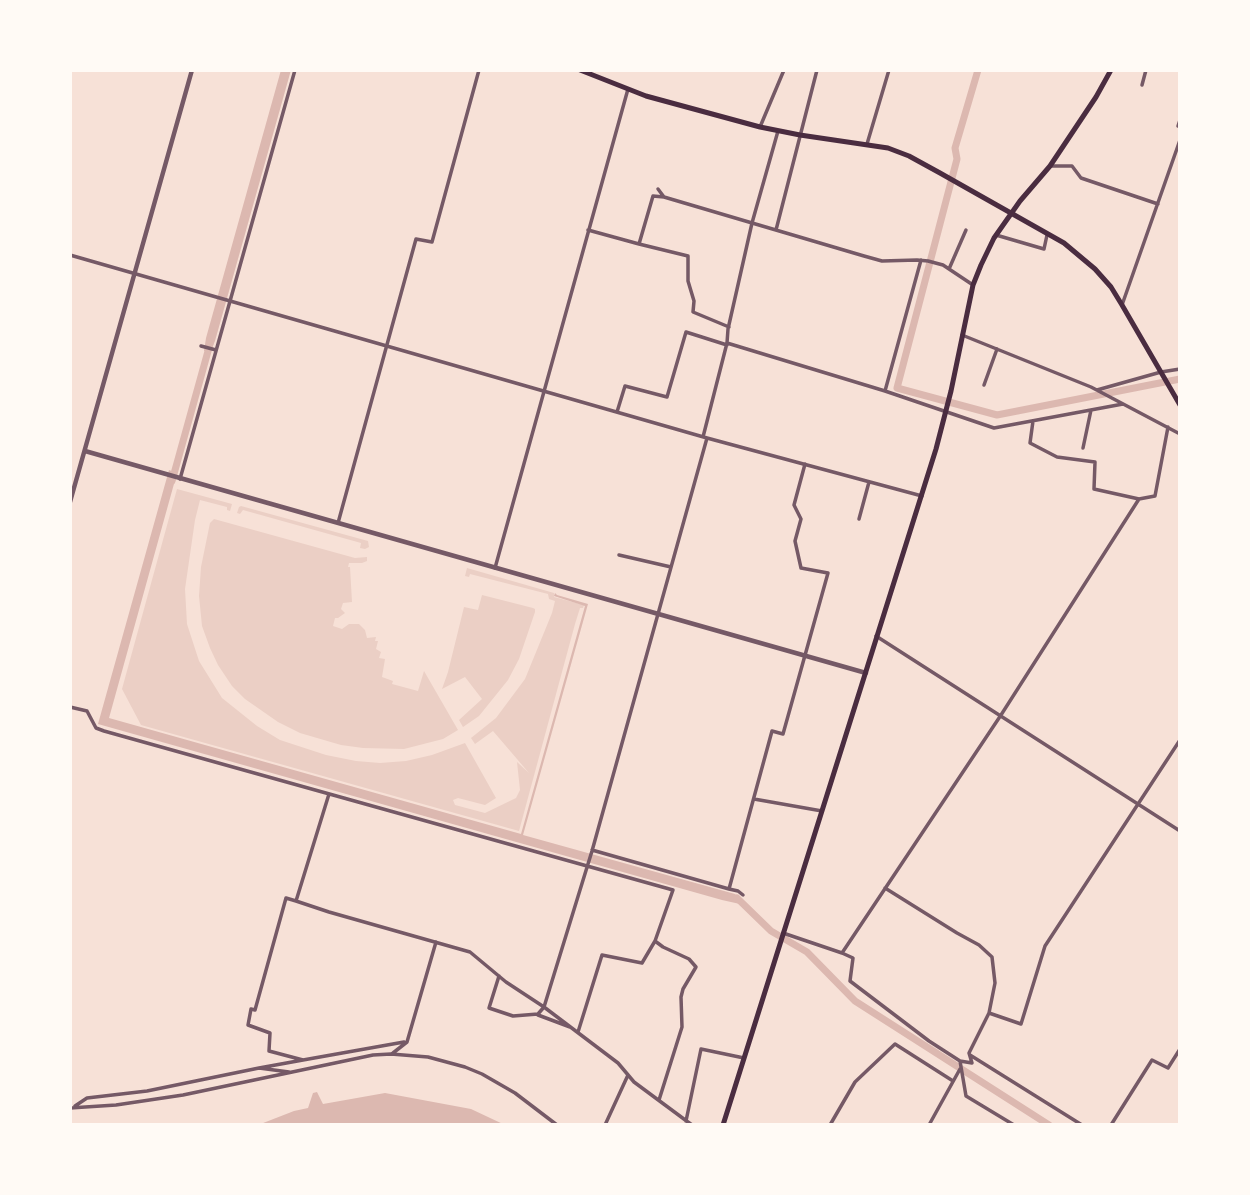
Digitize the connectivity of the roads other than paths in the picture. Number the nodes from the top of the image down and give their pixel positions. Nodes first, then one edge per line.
1 (192, 70) edge
2 (295, 70) edge
3 (479, 70) edge
4 (580, 70) edge
5 (784, 70) edge
6 (817, 70) edge
7 (889, 70) edge
8 (1111, 70) edge
9 (1146, 70) edge
10 (1142, 85) dead end
11 (628, 89) junction
12 (1180, 120) edge
13 (1180, 126) edge
14 (760, 127) junction
15 (778, 131) junction
16 (800, 135) junction
17 (1180, 140) edge
18 (867, 144) junction
19 (1050, 166) junction
20 (658, 190) dead end
21 (664, 197) junction
22 (1158, 204) junction
23 (1011, 213) junction
24 (752, 223) junction
25 (588, 230) junction
26 (776, 230) junction
27 (966, 230) dead end
28 (1048, 234) junction
29 (996, 235) junction
30 (639, 244) junction
31 (70, 255) edge
32 (919, 260) junction
33 (949, 269) junction
34 (134, 274) junction
35 (973, 285) junction
36 (229, 301) junction
37 (1122, 304) junction
38 (729, 328) junction
39 (962, 335) junction
40 (727, 344) junction
41 (386, 346) junction
42 (203, 347) dead end
43 (997, 349) junction
44 (214, 350) junction
45 (1180, 369) edge
46 (1162, 375) junction
47 (984, 385) dead end
48 (1093, 389) junction
49 (543, 391) junction
50 (885, 391) junction
51 (1123, 404) junction
52 (1180, 405) edge
53 (1091, 410) junction
54 (946, 411) junction
55 (617, 412) junction
56 (1032, 421) junction
57 (1168, 427) junction
58 (1180, 434) edge
59 (705, 438) junction
60 (1083, 448) dead end
61 (85, 451) junction
62 (805, 464) junction
63 (179, 478) junction
64 (869, 482) junction
65 (922, 496) junction
66 (1139, 499) junction
67 (70, 502) edge
68 (859, 519) dead end
69 (338, 523) junction
70 (619, 555) dead end
71 (671, 567) junction
72 (495, 568) junction
73 (658, 614) junction
74 (876, 636) junction
75 (806, 656) junction
76 (866, 673) junction
77 (70, 707) edge
78 (1001, 715) junction
79 (1180, 740) edge
80 (329, 794) junction
81 (754, 799) junction
82 (1139, 805) junction
83 (822, 811) junction
84 (1180, 831) edge
85 (592, 851) junction
86 (587, 866) junction
87 (729, 888) junction
88 (885, 888) junction
89 (743, 895) dead end
90 (299, 902) junction
91 (783, 933) junction
92 (655, 941) junction
93 (436, 942) junction
94 (842, 953) junction
95 (499, 976) junction
96 (544, 1007) junction
97 (989, 1013) junction
98 (536, 1014) junction
99 (575, 1030) junction
100 (407, 1042) junction
101 (1180, 1049) edge
102 (391, 1054) junction
103 (969, 1054) junction
104 (744, 1058) junction
105 (303, 1059) junction
106 (960, 1061) junction
107 (961, 1067) junction
108 (259, 1068) junction
109 (292, 1072) junction
110 (628, 1075) junction
111 (953, 1082) junction
112 (659, 1100) junction
113 (71, 1107) edge
114 (686, 1121) junction
115 (556, 1125) edge
116 (605, 1125) edge
117 (692, 1125) edge
118 (723, 1125) edge
119 (830, 1125) edge
120 (929, 1125) edge
121 (1014, 1125) edge
122 (1082, 1125) edge
123 (1111, 1125) edge

1 - 34 street
2 - 36 street
3 - 41 street
4 - 11 main road
5 - 14 street
6 - 16 street
7 - 18 street
8 - 19 main road
9 - 10 street
11 - 14 main road
11 - 25 street
12 - 13 street
14 - 15 main road
15 - 16 main road
15 - 24 street
16 - 18 main road
16 - 26 street
17 - 22 street
18 - 23 main road
19 - 22 street
19 - 23 main road
20 - 21 street
21 - 24 street
21 - 30 street
22 - 37 street
23 - 28 main road
23 - 29 main road
24 - 26 street
24 - 38 street
25 - 30 street
25 - 49 street
26 - 32 street
27 - 33 street
28 - 29 street
28 - 37 main road
29 - 35 main road
30 - 38 street
31 - 34 street
32 - 33 street
32 - 50 street
33 - 35 street
34 - 36 street
34 - 61 street
35 - 39 main road
36 - 41 street
36 - 44 street
37 - 46 main road
38 - 40 street
39 - 43 street
39 - 54 main road
40 - 50 street
40 - 55 street
40 - 59 street
41 - 49 street
41 - 69 street
42 - 44 street
43 - 47 street
43 - 48 street
44 - 63 street
45 - 46 street
46 - 48 street
46 - 52 main road
48 - 51 street
49 - 55 street
49 - 72 street
50 - 54 street
51 - 53 street
51 - 57 street
53 - 56 street
53 - 60 street
54 - 56 street
54 - 65 main road
55 - 59 street
56 - 66 street
57 - 58 street
57 - 66 street
59 - 62 street
59 - 71 street
61 - 63 street
61 - 67 street
62 - 64 street
62 - 75 street
63 - 69 street
64 - 65 street
64 - 68 street
65 - 74 main road
66 - 78 street
69 - 72 street
70 - 71 street
71 - 73 street
72 - 73 street
73 - 75 street
73 - 85 street
74 - 76 main road
74 - 78 street
75 - 76 street
75 - 81 street
76 - 83 main road
77 - 80 street
78 - 82 street
78 - 88 street
79 - 82 street
80 - 86 street
80 - 90 street
81 - 83 street
81 - 87 street
82 - 84 street
82 - 97 street
83 - 91 main road
85 - 86 street
85 - 87 street
86 - 92 street
86 - 96 street
87 - 89 street
88 - 94 street
88 - 97 street
90 - 93 street
90 - 105 street
91 - 94 street
91 - 104 main road
92 - 99 street
92 - 112 street
93 - 95 street
93 - 100 street
94 - 106 street
95 - 96 street
95 - 98 street
96 - 98 street
96 - 99 street
97 - 103 street
98 - 99 street
99 - 110 street
100 - 102 street
100 - 105 street
101 - 123 street
102 - 109 street
102 - 115 street
103 - 106 street
103 - 122 street
104 - 114 street
104 - 118 main road
105 - 108 street
106 - 107 street
107 - 111 street
107 - 121 street
108 - 109 street
108 - 113 street
109 - 113 street
110 - 112 street
110 - 116 street
111 - 119 street
111 - 120 street
112 - 114 street
114 - 117 street

